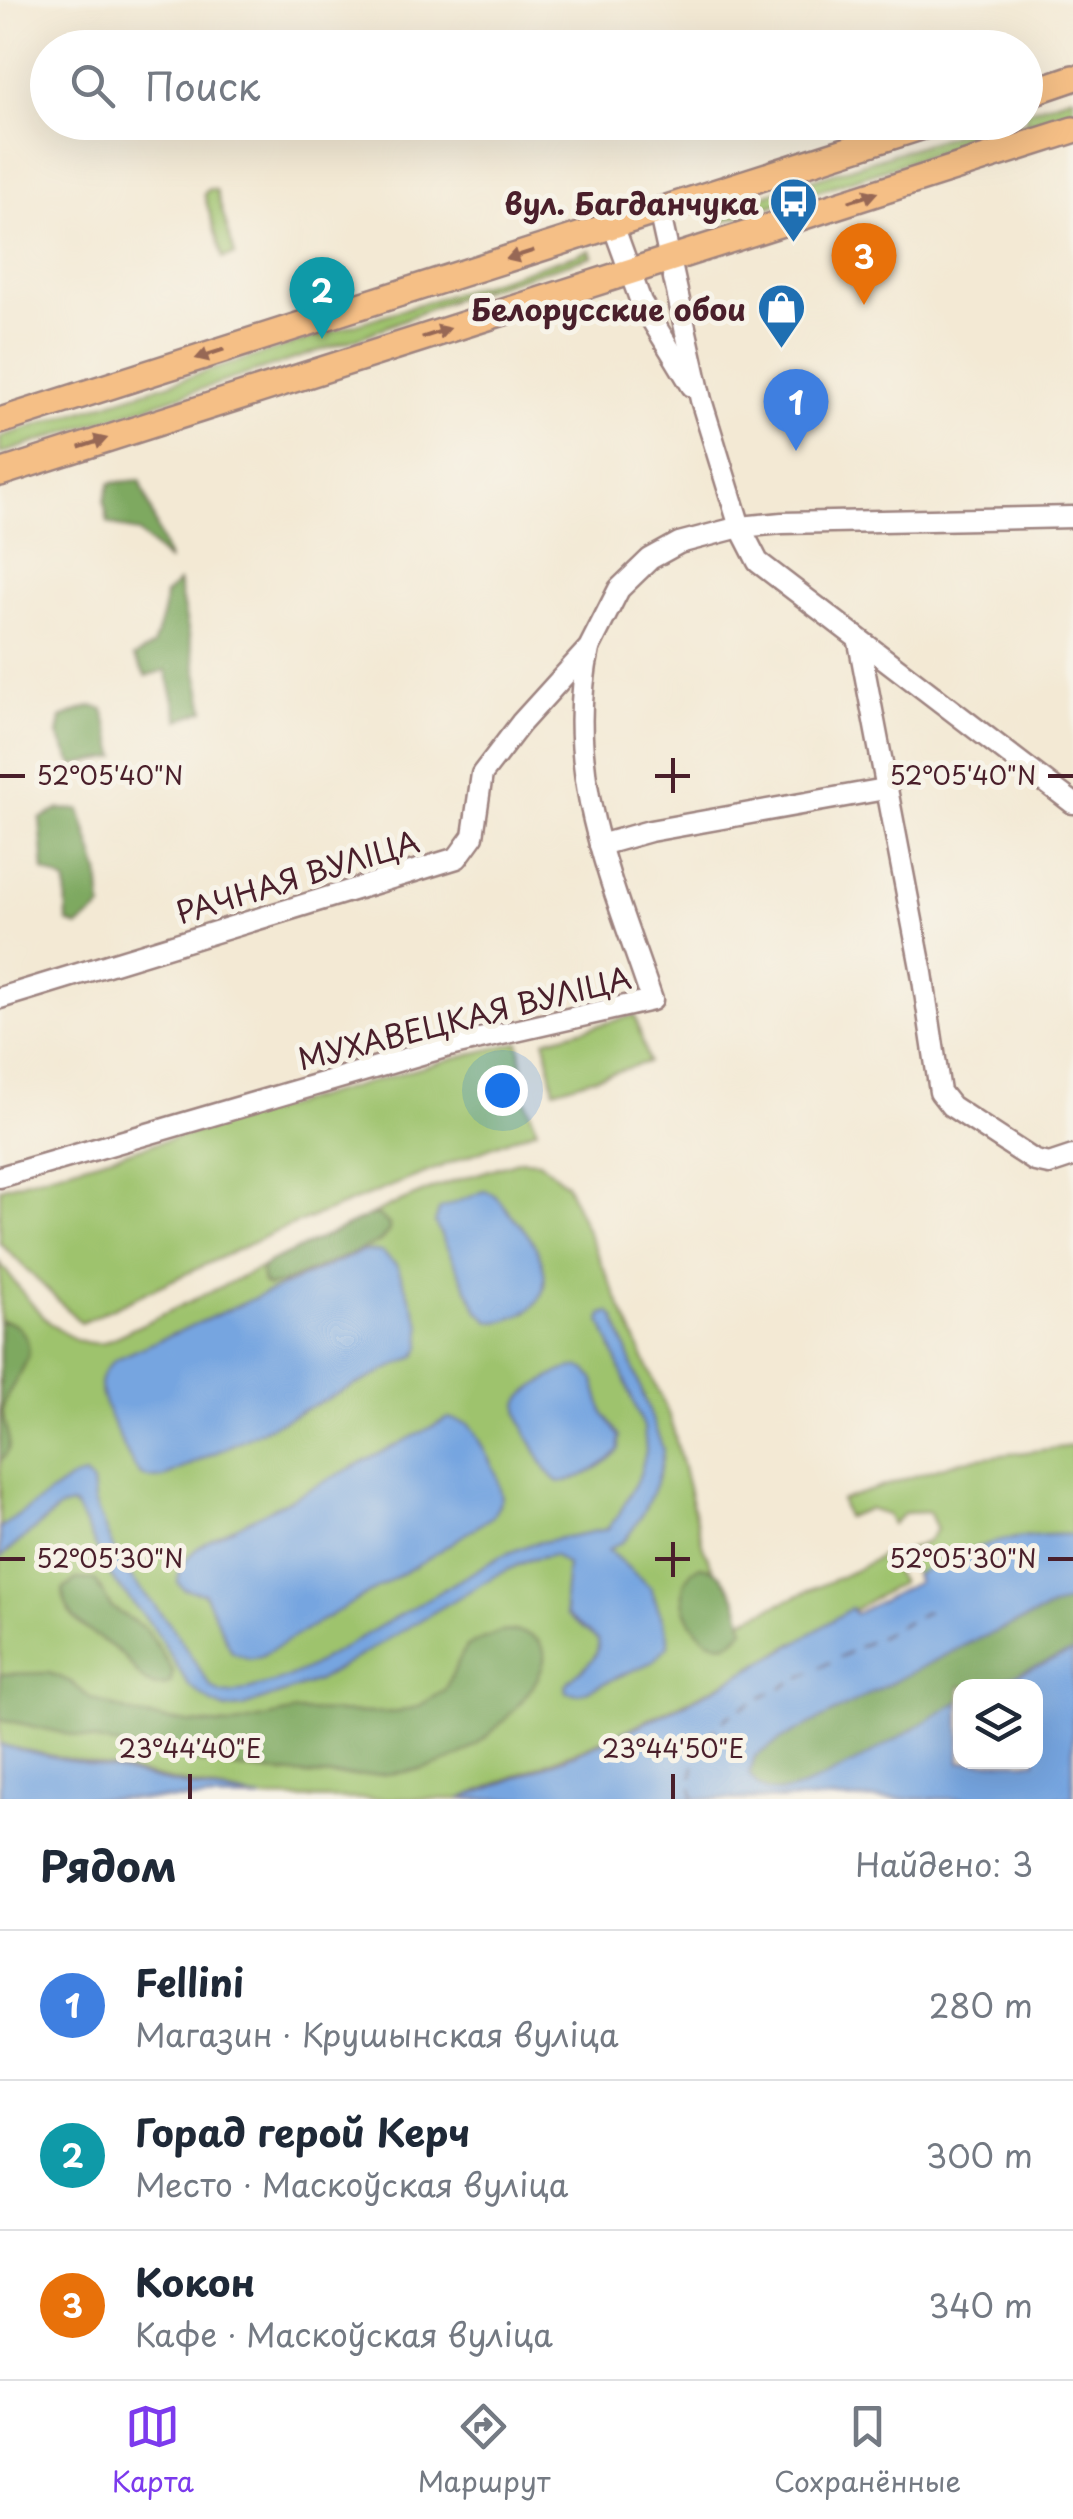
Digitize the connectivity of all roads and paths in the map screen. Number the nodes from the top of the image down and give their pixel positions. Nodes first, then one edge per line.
1 (1073, 78) edge
2 (1043, 88) edge
3 (1073, 130) edge
4 (879, 140) edge
5 (1042, 140) edge
6 (1043, 140) edge
7 (659, 210) junction
8 (613, 225) junction
9 (670, 258) junction
10 (629, 271) junction
11 (701, 400) junction
12 (0, 421) edge
13 (0, 473) edge
14 (1073, 516) edge
15 (740, 526) junction
16 (859, 642) junction
17 (589, 648) junction
18 (885, 790) junction
19 (1073, 803) edge
20 (600, 845) junction
21 (0, 998) edge
22 (1073, 1156) edge
23 (0, 1176) edge

1 - 2 main road
6 -> 3 main road
4 - 7 main road
9 -> 5 main road
7 - 8 main road
7 - 9 street
8 - 10 street
8 -> 12 main road
9 - 10 main road
9 - 11 street
10 - 11 street
13 -> 10 main road
11 - 15 street
14 - 15 street, РАЧНАЯ ВУЛІЦА
15 - 16 street
15 - 17 street, РАЧНАЯ ВУЛІЦА
16 - 18 street
16 - 19 street
17 - 20 street, МУХАВЕЦКАЯ ВУЛІЦА
17 - 21 street, РАЧНАЯ ВУЛІЦА
18 - 20 street
18 - 22 street
20 - 23 street, МУХАВЕЦКАЯ ВУЛІЦА

